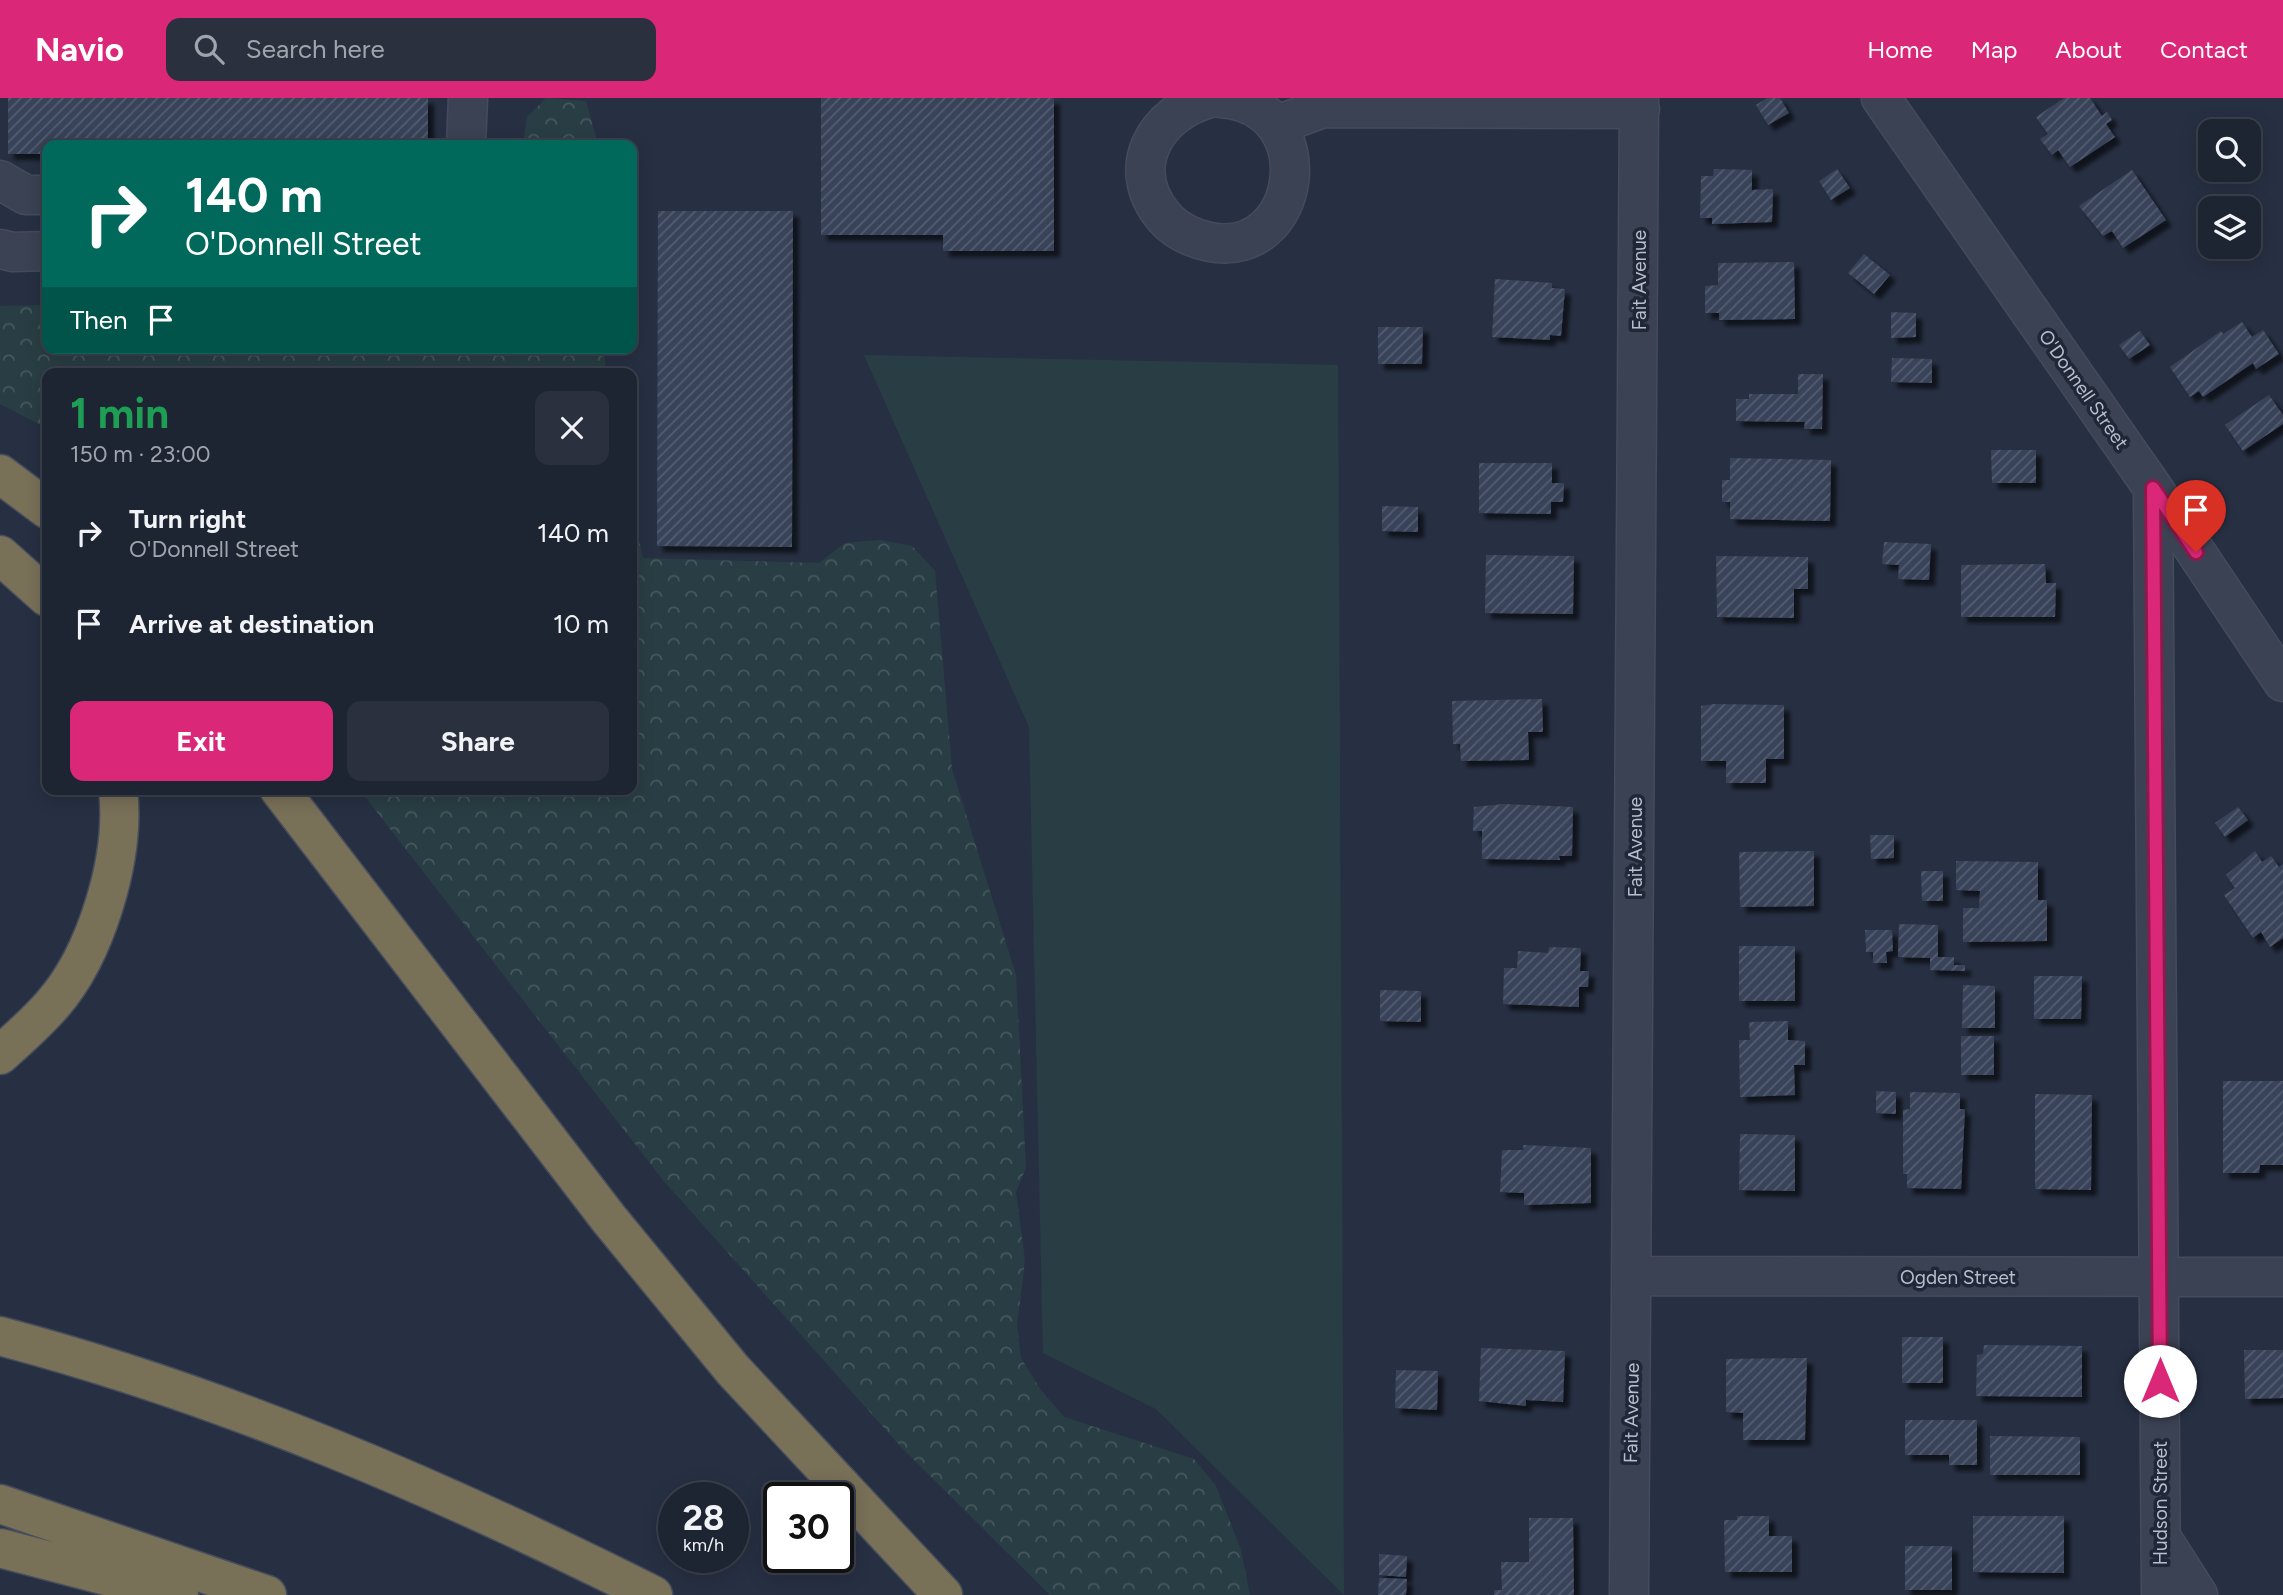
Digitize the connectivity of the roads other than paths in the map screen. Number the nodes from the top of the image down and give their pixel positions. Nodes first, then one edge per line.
1 (468, 98) edge
2 (1226, 98) edge
3 (1881, 98) edge
4 (1640, 103) edge
5 (1277, 125) junction
6 (467, 140) edge
7 (0, 180) edge
8 (42, 195) edge
9 (0, 249) edge
10 (42, 251) edge
11 (0, 474) edge
12 (2153, 488) junction
13 (42, 505) edge
14 (0, 555) edge
15 (42, 593) edge
16 (2283, 681) edge
17 (119, 795) edge
18 (284, 795) edge
19 (0, 1055) edge
20 (1633, 1276) junction
21 (2283, 1277) edge
22 (2159, 1278) junction
23 (0, 1336) edge
24 (0, 1504) edge
25 (2161, 1537) junction
26 (0, 1548) edge
27 (179, 1595) edge
28 (267, 1595) edge
29 (653, 1595) edge
30 (943, 1595) edge
31 (1629, 1595) edge
32 (2161, 1595) edge
33 (2198, 1595) edge

1 - 6 street
2 - 5 street
2 - 5 street
3 - 12 street, O'Donnell Street
4 - 5 street
4 - 20 street, Fait Avenue
7 - 8 street
9 - 10 street
11 - 13 highway
12 - 16 street, O'Donnell Street
12 - 22 street, Hudson Street
14 - 15 highway
17 - 19 highway
18 - 30 highway
20 - 22 street, Ogden Street
20 - 31 street, Fait Avenue
21 - 22 street, Ogden Street
22 - 25 street, Hudson Street
23 - 29 highway
24 - 28 highway
25 - 32 street, Hudson Street
25 - 33 street
26 - 27 highway

